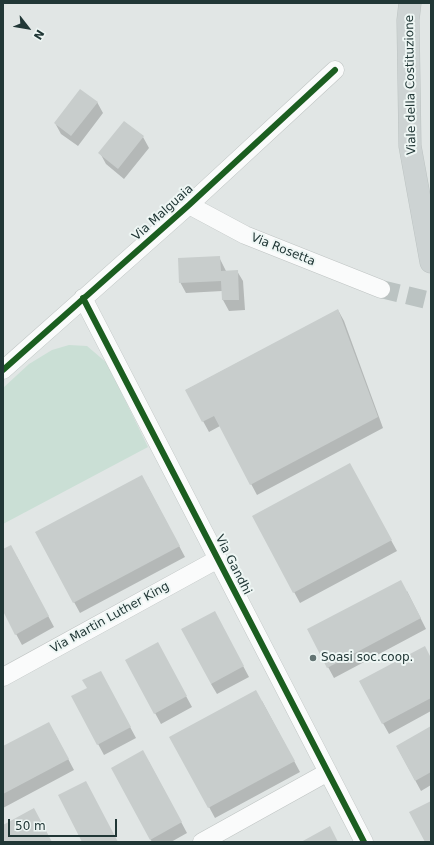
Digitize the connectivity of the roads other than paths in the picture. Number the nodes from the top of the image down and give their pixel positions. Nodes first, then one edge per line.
1 (410, 3) edge
2 (334, 70) dead end
3 (189, 205) junction
4 (431, 262) edge
5 (381, 289) tunnel mouth
6 (83, 298) junction
7 (3, 370) edge
8 (218, 559) junction
9 (3, 677) edge
10 (328, 772) junction
11 (202, 842) edge
12 (364, 842) edge

1 - 4 main road, Viale della Costituzione
2 - 3 street, Via Malguaia
3 - 5 street, Via Rosetta
3 - 6 street, Via Malguaia
6 - 7 street, Via Malguaia
6 - 8 street, Via Gandhi
8 - 9 street, Via Martin Luther King
8 - 10 street, Via Gandhi
10 - 11 street
10 - 12 street, Via Gandhi

